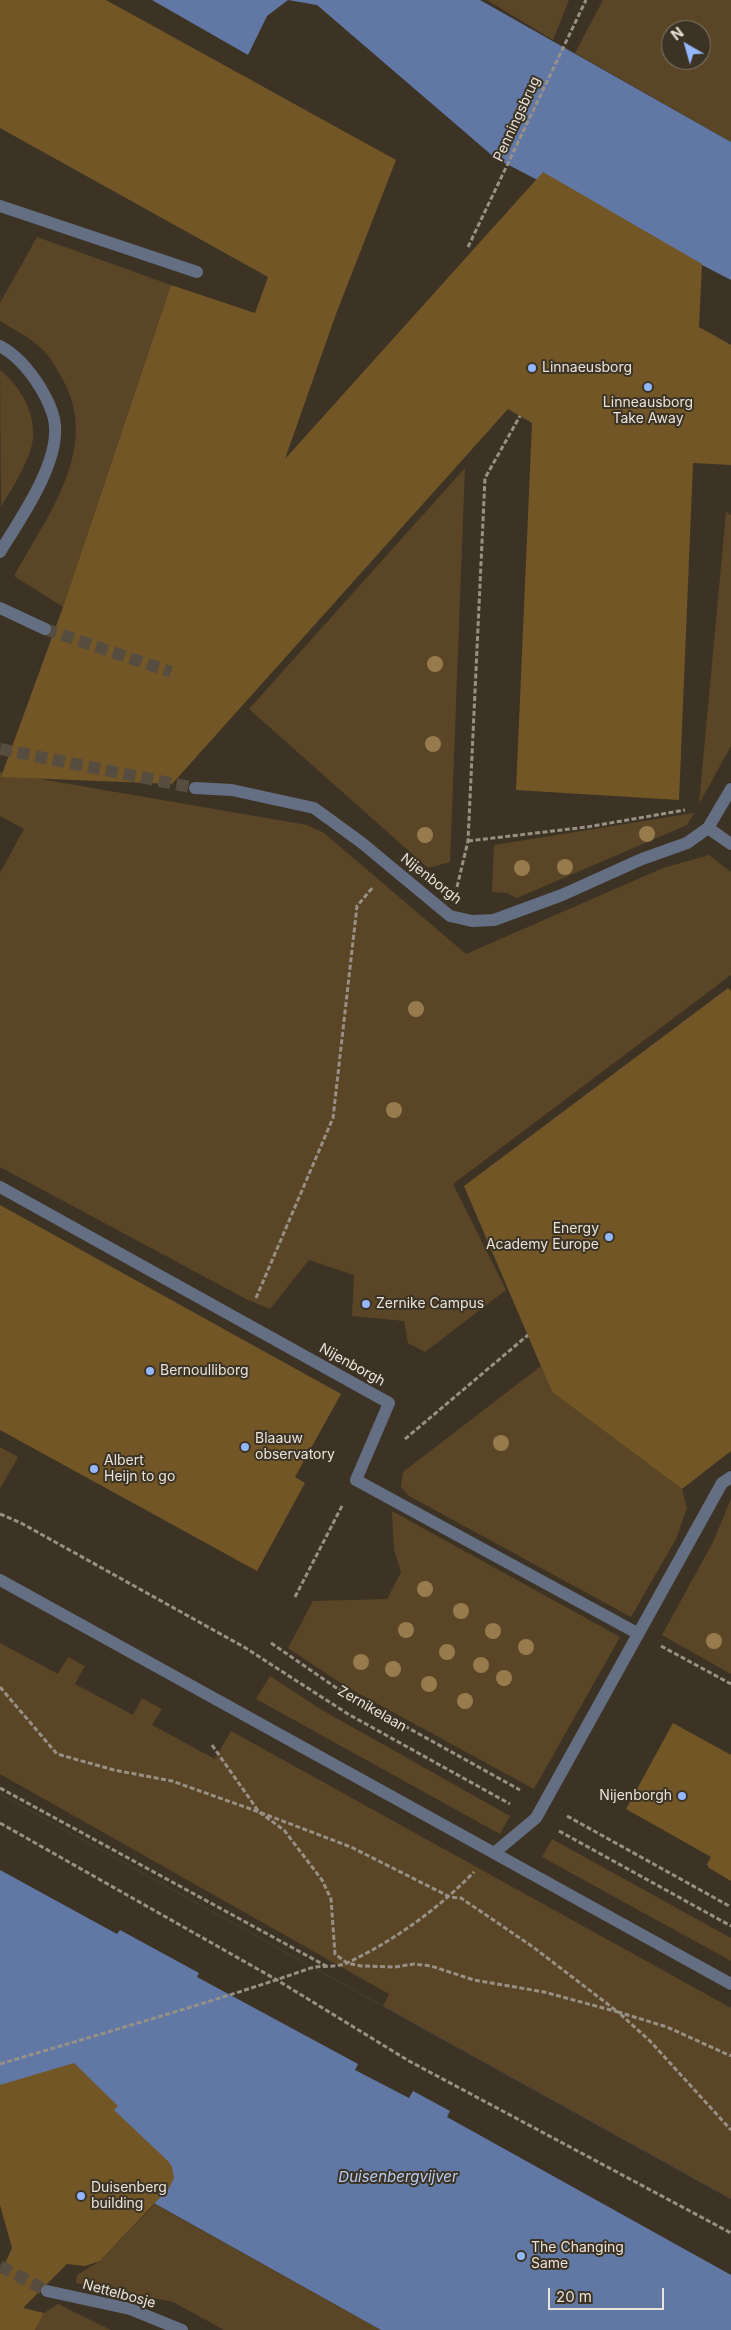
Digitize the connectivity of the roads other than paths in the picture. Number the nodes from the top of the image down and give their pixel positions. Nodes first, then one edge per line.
1 (0, 206) edge
2 (196, 272) dead end
3 (0, 346) edge
4 (0, 552) edge
5 (0, 608) edge
6 (45, 629) tunnel mouth
7 (195, 788) tunnel mouth
8 (731, 789) edge
9 (708, 828) junction
10 (731, 844) edge
11 (0, 1186) edge
12 (731, 1477) edge
13 (0, 1580) edge
14 (637, 1633) junction
15 (494, 1853) junction
16 (731, 1984) edge
17 (47, 2291) tunnel mouth
18 (182, 2330) edge

1 - 2 street
3 - 4 street
5 - 6 street
7 - 9 street, Nijenborgh
8 - 9 street, Nijenborgh
9 - 10 street
11 - 14 street, Nijenborgh
12 - 14 street
13 - 15 street
14 - 15 street
15 - 16 street
17 - 18 street, Nettelbosje

